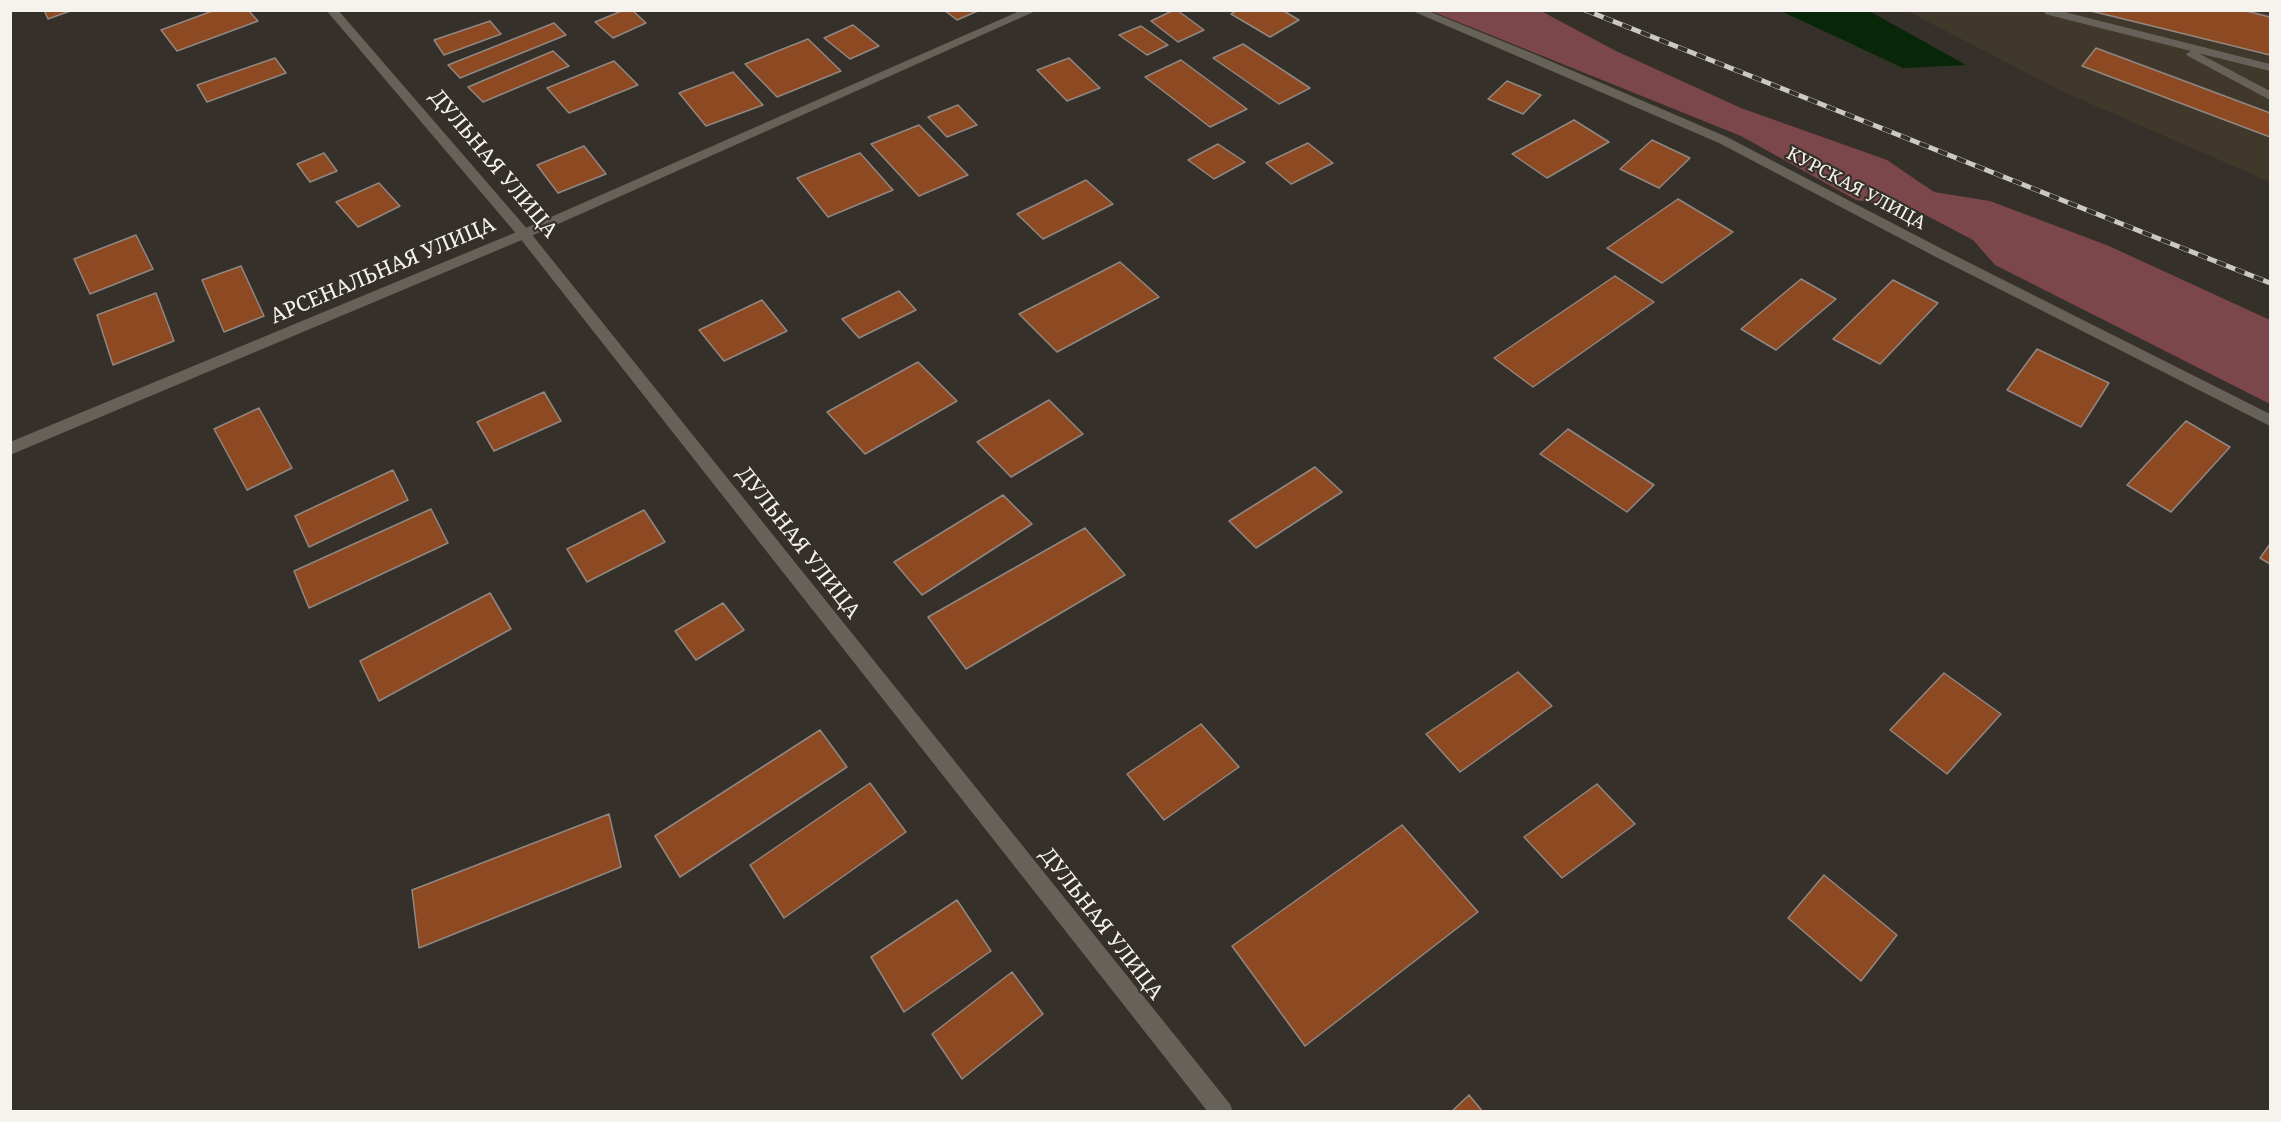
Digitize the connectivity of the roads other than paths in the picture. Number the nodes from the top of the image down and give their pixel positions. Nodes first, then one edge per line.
1 (331, 10) edge
2 (1033, 10) edge
3 (1415, 10) edge
4 (2050, 10) edge
5 (2174, 43) junction
6 (2271, 67) edge
7 (2271, 96) edge
8 (524, 234) junction
9 (2271, 420) edge
10 (10, 449) edge
11 (1222, 1112) edge

1 - 8 street, ДУЛЬНАЯ УЛИЦА
2 - 8 street, АРСЕНАЛЬНАЯ УЛИЦА
3 - 9 street, КУРСКАЯ УЛИЦА
4 - 5 street
5 - 6 street
5 - 7 street
8 - 10 street, АРСЕНАЛЬНАЯ УЛИЦА
8 - 11 street, ДУЛЬНАЯ УЛИЦА

